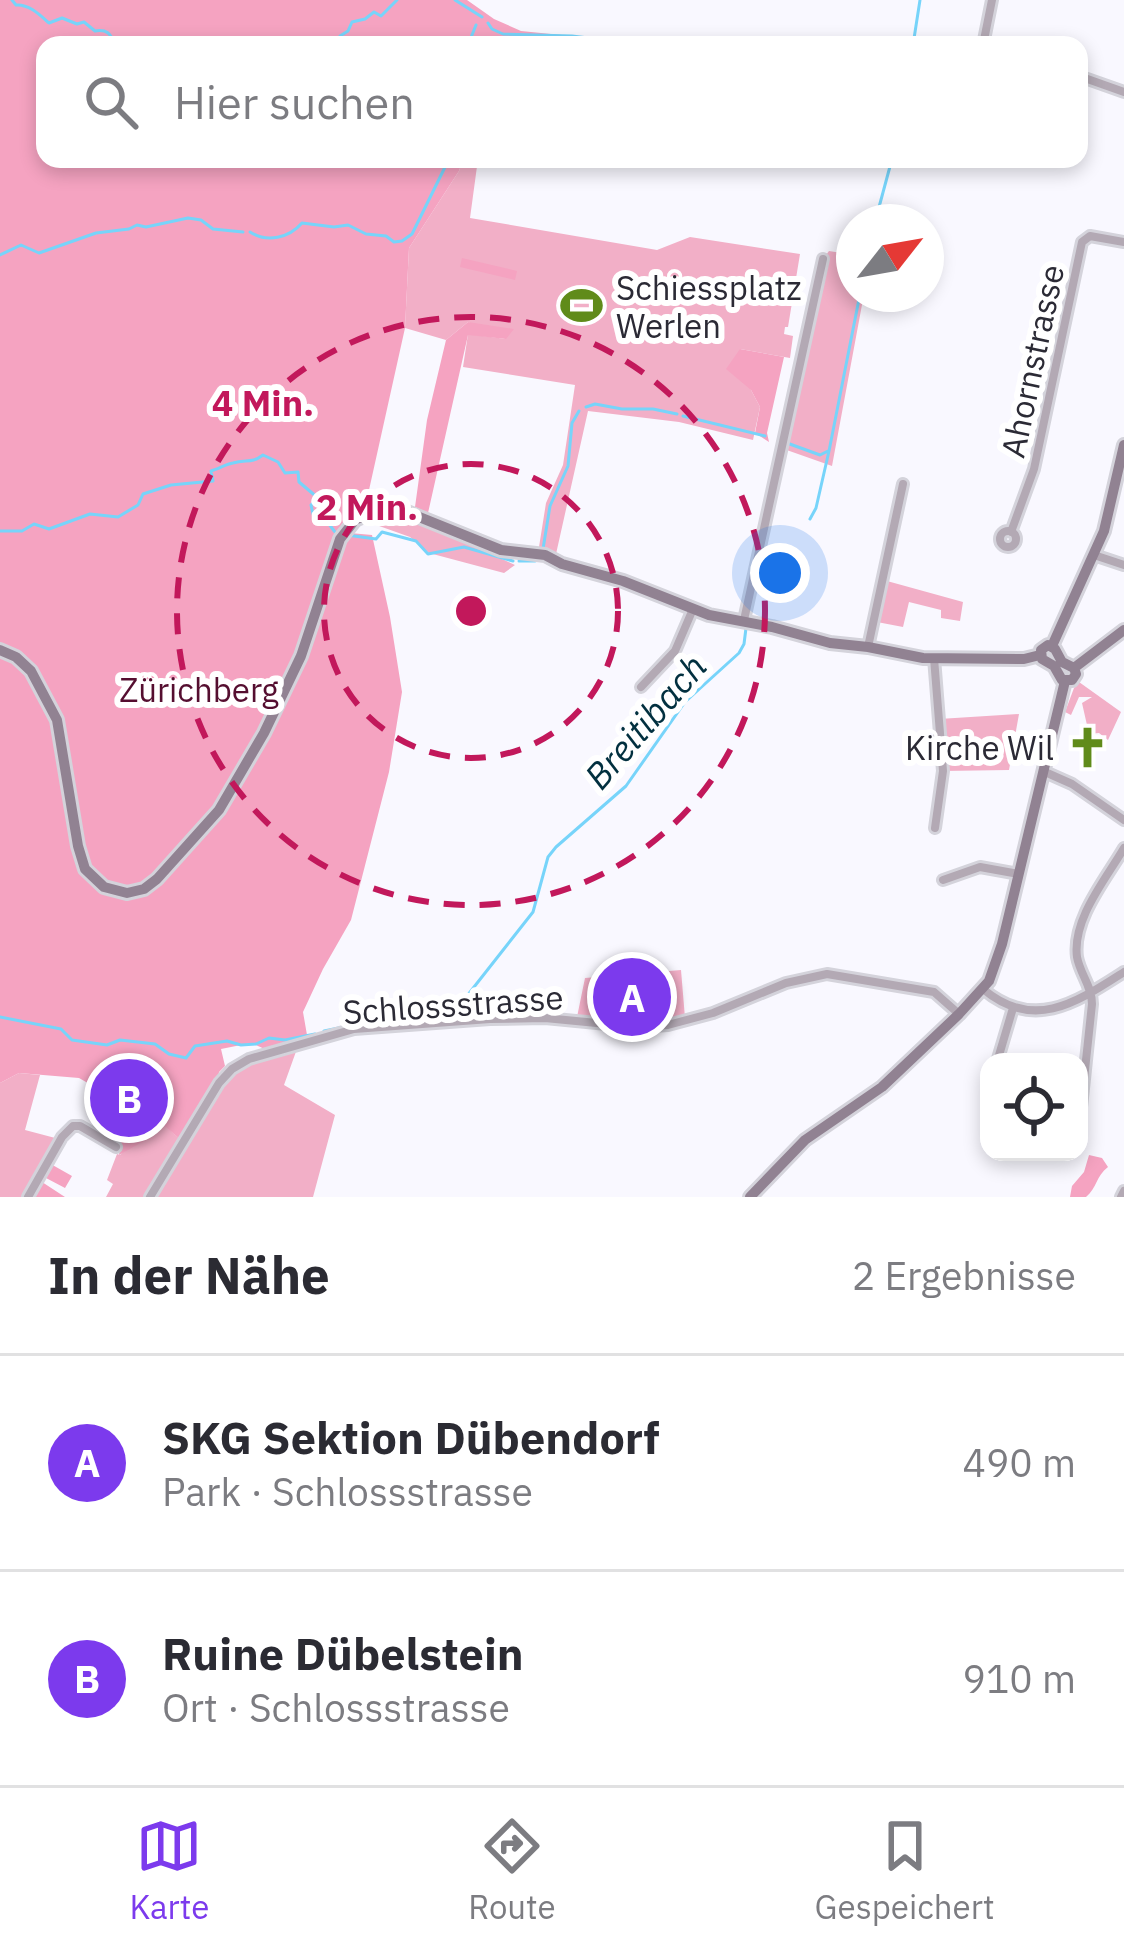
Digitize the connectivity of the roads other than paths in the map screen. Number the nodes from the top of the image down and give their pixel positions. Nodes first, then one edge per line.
1 (992, 0) edge
2 (986, 36) edge
3 (1088, 79) edge
4 (1124, 92) edge
5 (1124, 242) edge
6 (823, 259) dead end
7 (1124, 445) edge
8 (903, 484) dead end
9 (1011, 532) dead end
10 (1094, 555) junction
11 (1124, 566) edge
12 (693, 609) junction
13 (744, 620) junction
14 (1124, 630) edge
15 (868, 646) junction
16 (1052, 646) junction
17 (0, 650) edge
18 (1040, 655) junction
19 (934, 658) junction
20 (1074, 668) junction
21 (1065, 681) junction
22 (641, 687) dead end
23 (1045, 772) junction
24 (1124, 820) edge
25 (934, 828) dead end
26 (1124, 848) edge
27 (1019, 874) junction
28 (943, 880) dead end
29 (1124, 972) edge
30 (983, 989) junction
31 (1092, 993) junction
32 (1013, 1008) junction
33 (959, 1015) junction
34 (1000, 1053) edge
35 (1086, 1053) edge
36 (116, 1147) dead end
37 (28, 1197) edge
38 (150, 1197) edge
39 (750, 1197) edge

1 - 2 street
3 - 4 street
5 - 9 street, Ahornstrasse
6 - 13 street
7 - 10 street
8 - 15 street
10 - 11 street
10 - 16 street
12 - 13 street
12 - 17 street
12 - 22 street
13 - 15 street
14 - 20 street
15 - 19 street
16 - 18 street
16 - 20 street
18 - 19 street
18 - 21 street
19 - 25 street
20 - 21 street
21 - 23 street
23 - 24 street
23 - 27 street
26 - 31 street
27 - 28 street
27 - 30 street
29 - 31 street
30 - 32 street
30 - 33 street
31 - 32 street
31 - 35 street
32 - 34 street
33 - 38 street, Schlossstrasse
33 - 39 street
36 - 37 street

